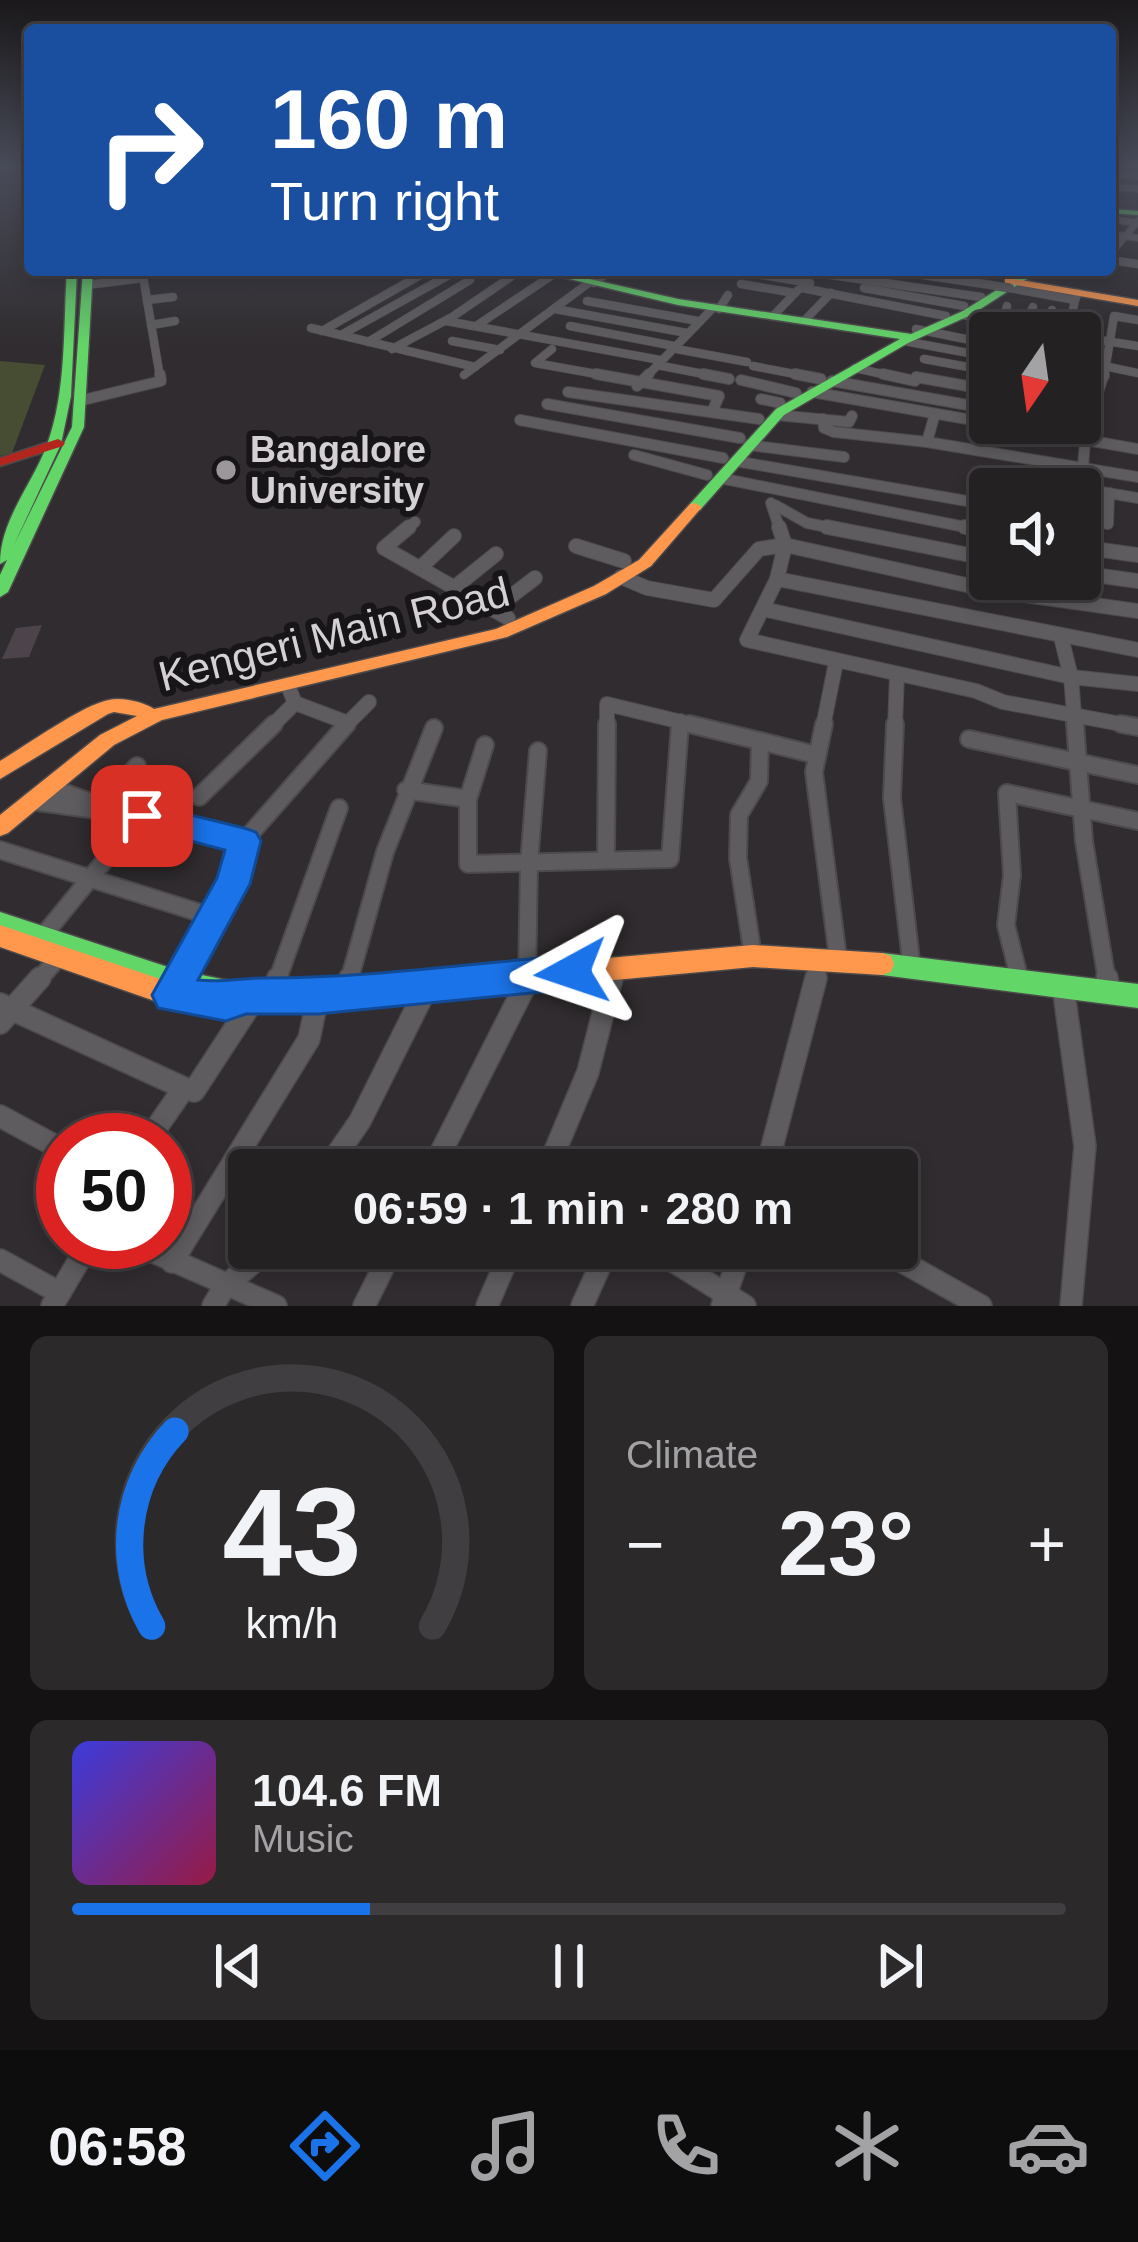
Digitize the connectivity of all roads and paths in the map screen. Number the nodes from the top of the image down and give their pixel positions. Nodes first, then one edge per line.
1 (1134, 226) edge
2 (1116, 235) edge
3 (1127, 236) junction
4 (1138, 238) edge
5 (1116, 250) edge
6 (72, 276) edge
7 (142, 276) edge
8 (418, 276) edge
9 (447, 276) edge
10 (454, 276) edge
11 (512, 276) edge
12 (758, 276) edge
13 (820, 276) edge
14 (854, 276) edge
15 (913, 276) edge
16 (959, 276) edge
17 (1025, 276) edge
18 (87, 278) edge
19 (565, 278) edge
20 (741, 284) dead end
21 (805, 287) junction
22 (831, 293) junction
23 (645, 295) junction
24 (991, 295) edge
25 (172, 296) dead end
26 (1076, 296) junction
27 (147, 300) junction
28 (1138, 303) edge
29 (711, 306) junction
30 (1033, 308) dead end
31 (555, 309) junction
32 (628, 309) junction
33 (1031, 312) edge
34 (1073, 312) edge
35 (773, 316) junction
36 (615, 320) junction
37 (805, 320) junction
38 (1138, 320) edge
39 (176, 321) dead end
40 (446, 321) junction
41 (151, 325) junction
42 (476, 326) junction
43 (570, 326) dead end
44 (601, 332) junction
45 (687, 333) junction
46 (522, 334) junction
47 (341, 335) junction
48 (914, 337) junction
49 (1101, 340) edge
50 (452, 341) dead end
51 (1108, 341) junction
52 (368, 342) junction
53 (969, 342) edge
54 (1138, 346) edge
55 (672, 347) junction
56 (392, 349) junction
57 (552, 349) dead end
58 (500, 350) junction
59 (969, 351) edge
60 (588, 358) dead end
61 (923, 359) junction
62 (659, 363) junction
63 (475, 367) junction
64 (969, 367) edge
65 (855, 368) junction
66 (1101, 370) edge
67 (572, 371) junction
68 (1104, 371) junction
69 (1138, 373) edge
70 (464, 375) dead end
71 (916, 379) junction
72 (1101, 381) edge
73 (639, 383) junction
74 (969, 387) edge
75 (568, 392) dead end
76 (909, 394) junction
77 (792, 398) junction
78 (626, 399) junction
79 (79, 401) junction
80 (547, 404) dead end
81 (969, 405) edge
82 (712, 412) junction
83 (611, 414) junction
84 (851, 416) dead end
85 (934, 417) junction
86 (823, 419) junction
87 (520, 420) dead end
88 (969, 423) edge
89 (593, 431) junction
90 (1138, 437) edge
91 (581, 439) dead end
92 (64, 442) junction
93 (927, 442) junction
94 (1084, 444) edge
95 (1101, 444) edge
96 (1137, 449) edge
97 (736, 451) junction
98 (634, 455) dead end
99 (844, 458) dead end
100 (0, 462) edge
101 (1083, 468) joint
102 (1101, 471) edge
103 (1138, 477) edge
104 (721, 479) junction
105 (1101, 492) edge
106 (1109, 493) junction
107 (1138, 498) edge
108 (969, 501) edge
109 (771, 503) junction
110 (415, 522) dead end
111 (1101, 523) edge
112 (969, 528) edge
113 (8, 530) edge
114 (454, 536) dead end
115 (784, 545) junction
116 (576, 546) dead end
117 (1101, 550) edge
118 (496, 554) dead end
119 (969, 554) edge
120 (1138, 555) edge
121 (0, 559) edge
122 (420, 568) junction
123 (622, 569) junction
124 (1101, 575) edge
125 (535, 578) dead end
126 (777, 579) junction
127 (1138, 581) edge
128 (969, 585) edge
129 (455, 587) junction
130 (0, 592) edge
131 (866, 598) junction
132 (1056, 600) edge
133 (763, 609) junction
134 (1138, 611) edge
135 (501, 614) junction
136 (867, 631) junction
137 (1061, 637) junction
138 (1138, 650) edge
139 (836, 662) junction
140 (897, 674) junction
141 (1071, 677) junction
142 (1138, 684) edge
143 (292, 694) junction
144 (369, 702) dead end
145 (1072, 713) junction
146 (147, 715) junction
147 (680, 721) junction
148 (349, 722) junction
149 (1138, 727) edge
150 (434, 728) dead end
151 (969, 739) dead end
152 (760, 741) junction
153 (485, 745) dead end
154 (538, 751) dead end
155 (816, 755) junction
156 (1079, 762) junction
157 (137, 766) dead end
158 (0, 771) edge
159 (1138, 775) edge
160 (49, 787) junction
161 (406, 790) junction
162 (199, 796) dead end
163 (468, 799) junction
164 (32, 801) junction
165 (339, 808) dead end
166 (1082, 809) junction
167 (0, 812) edge
168 (142, 816) junction
169 (1138, 821) edge
170 (0, 827) edge
171 (244, 841) junction
172 (0, 850) edge
173 (605, 860) junction
174 (529, 863) junction
175 (89, 877) junction
176 (211, 916) junction
177 (0, 923) edge
178 (0, 936) edge
179 (39, 941) junction
180 (66, 950) junction
181 (753, 956) junction
182 (830, 958) junction
183 (615, 967) junction
184 (912, 969) junction
185 (529, 977) junction
186 (1021, 982) junction
187 (1063, 986) junction
188 (428, 987) junction
189 (174, 988) junction
190 (1109, 992) junction
191 (346, 993) junction
192 (258, 996) junction
193 (318, 996) junction
194 (1138, 996) edge
195 (4, 1012) edge
196 (194, 1091) dead end
197 (167, 1113) edge
198 (0, 1116) edge
199 (36, 1135) edge
200 (341, 1149) edge
201 (443, 1149) edge
202 (556, 1149) edge
203 (772, 1149) edge
204 (192, 1229) edge
205 (0, 1260) edge
206 (74, 1269) edge
207 (182, 1269) edge
208 (249, 1269) edge
209 (382, 1269) edge
210 (503, 1269) edge
211 (599, 1269) edge
212 (683, 1269) edge
213 (738, 1269) edge
214 (915, 1269) edge
215 (219, 1296) edge
216 (56, 1299) edge
217 (731, 1302) edge
218 (276, 1306) edge
219 (364, 1306) edge
220 (487, 1306) edge
221 (582, 1306) edge
222 (981, 1306) edge
223 (1072, 1306) edge

1 - 3 street
2 - 3 street
3 - 4 street
3 - 5 street
6 - 92 main road
7 - 27 street
8 - 47 street
9 - 47 street
10 - 52 street
11 - 40 street
12 - 21 street
13 - 21 street
14 - 24 street
15 - 24 street
16 - 24 street
17 - 24 main road, Kengeri Main Road
18 - 79 main road
19 - 23 main road
19 - 31 street
19 - 32 street
19 - 42 street
20 - 21 street
21 - 22 street
21 - 24 street
21 - 35 street
22 - 24 street
22 - 37 street
23 - 29 main road
23 - 32 street
24 - 26 main road
24 - 48 main road, Kengeri Main Road
25 - 27 street
26 - 28 main road
26 - 34 street
27 - 41 street
29 - 32 street
29 - 35 main road
29 - 45 street
30 - 33 street
31 - 36 street
31 - 46 street
32 - 36 street
35 - 37 main road
36 - 44 street
36 - 45 street
37 - 48 main road
38 - 51 street
39 - 41 street
40 - 42 street
40 - 56 street
41 - 79 street
42 - 46 street
43 - 44 street
44 - 55 street
45 - 55 street
46 - 58 street
46 - 62 street
47 - 52 street
48 - 53 street
48 - 59 street
48 - 61 street
48 - 65 main road, Kengeri Main Road
48 - 77 main road, Kengeri Main Road
49 - 51 street
50 - 58 street
51 - 54 street
51 - 68 street
52 - 56 street
55 - 62 street
55 - 77 street
56 - 63 street
57 - 67 street
58 - 63 street
60 - 67 street
61 - 64 street
61 - 71 street
62 - 73 street
62 - 77 street
63 - 70 street
65 - 71 street
65 - 77 main road, Kengeri Main Road
66 - 68 street
67 - 73 street
68 - 69 street
68 - 72 street
71 - 74 street
71 - 76 street
73 - 78 street
73 - 82 street
75 - 78 street
76 - 77 street
76 - 81 street
77 - 82 street
77 - 85 street
77 - 86 street
77 - 97 main road, Kengeri Main Road
78 - 82 street
79 - 92 main road
80 - 83 street
83 - 89 street
83 - 97 street
84 - 86 street
85 - 88 street
85 - 93 street
86 - 93 street
87 - 89 street
89 - 91 street
89 - 97 street
90 - 96 street
92 - 100 main road
92 - 113 main road
92 - 130 main road
93 - 101 street
94 - 101 street
95 - 96 street
97 - 99 street
97 - 104 main road, Kengeri Main Road
97 - 108 street
98 - 104 street
102 - 103 street
104 - 109 street
104 - 112 street
104 - 123 main road, Kengeri Main Road
105 - 106 street
106 - 107 street
106 - 111 street
109 - 115 street
109 - 119 street
110 - 122 street
113 - 121 main road
114 - 122 street
115 - 123 street
115 - 126 street
115 - 128 street
116 - 123 street
117 - 120 street
118 - 129 street
122 - 129 street
123 - 135 main road, Kengeri Main Road
123 - 143 main road, Kengeri Main Road
124 - 127 street
125 - 135 street
126 - 131 street
126 - 133 street
129 - 135 street
131 - 136 street
131 - 137 street
132 - 134 street
133 - 136 street
133 - 139 street
135 - 146 main road, Kengeri Main Road
136 - 141 street
137 - 138 street
137 - 141 street
139 - 140 street
139 - 155 street
140 - 145 street
140 - 184 street
141 - 142 street
141 - 145 street
143 - 146 main road, Kengeri Main Road
143 - 148 street
143 - 162 street
144 - 148 street
145 - 149 street
145 - 156 street
146 - 158 main road
146 - 160 main road, Kengeri Main Road
146 - 167 main road, Kengeri Main Road
147 - 152 street
147 - 173 street
147 - 173 street
148 - 171 street
150 - 161 street
151 - 156 street
152 - 155 street
152 - 181 street
153 - 163 street
154 - 174 street
155 - 182 street
156 - 159 street
156 - 166 street
157 - 160 street
160 - 164 main road, Kengeri Main Road
161 - 163 street
161 - 191 street
163 - 174 street
164 - 168 street
164 - 170 main road, Kengeri Main Road
165 - 192 street
166 - 169 street
166 - 186 street
166 - 190 street
168 - 171 street
168 - 175 street
171 - 176 street
172 - 175 street
173 - 174 street
174 - 185 street
175 - 176 street
175 - 179 street
176 - 189 street
177 - 179 main road
178 - 179 main road
179 - 180 main road
180 - 189 main road
180 - 195 street
181 - 182 main road
181 - 183 main road
182 - 184 main road
182 - 203 street
183 - 185 main road
183 - 202 street
184 - 186 main road
185 - 188 main road
185 - 201 street
186 - 187 main road
187 - 190 main road
187 - 223 street
188 - 191 main road
188 - 200 street
189 - 192 main road
190 - 194 main road
191 - 193 main road
192 - 193 main road
192 - 196 street
193 - 204 street
195 - 197 street
198 - 199 street
205 - 216 street
206 - 216 street
207 - 215 street
208 - 215 street
209 - 219 street
210 - 220 street
211 - 221 street
212 - 217 street
213 - 217 street
214 - 222 street
215 - 218 street

